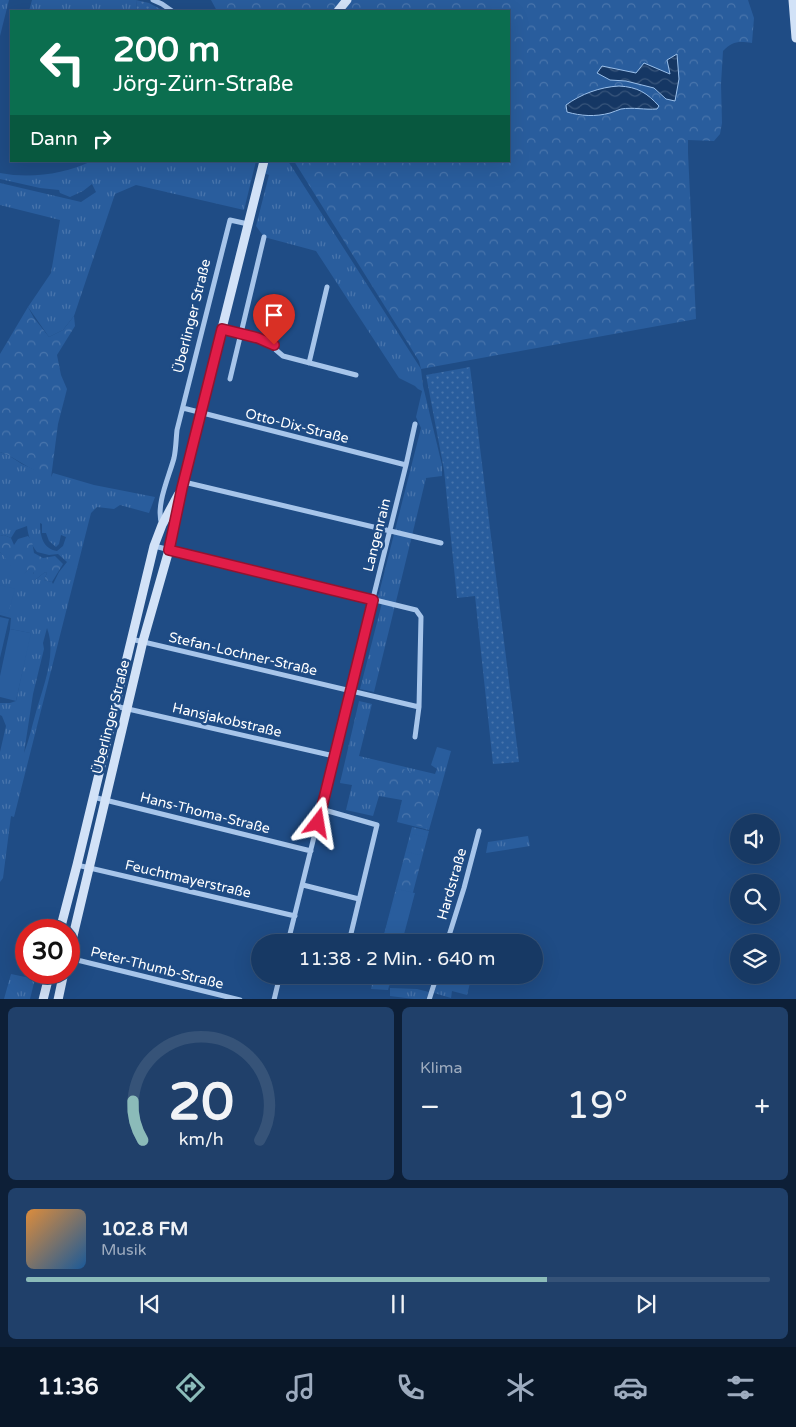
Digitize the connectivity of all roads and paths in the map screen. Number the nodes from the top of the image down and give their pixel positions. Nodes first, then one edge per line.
1 (153, 0) edge
2 (793, 0) edge
3 (171, 10) edge
4 (796, 38) edge
5 (264, 162) edge
6 (248, 224) junction
7 (264, 238) dead end
8 (327, 287) dead end
9 (222, 329) junction
10 (241, 334) junction
11 (309, 363) junction
12 (356, 375) dead end
13 (230, 379) dead end
14 (183, 408) junction
15 (201, 413) junction
16 (415, 424) dead end
17 (406, 465) junction
18 (183, 485) junction
19 (162, 525) junction
20 (389, 531) junction
21 (441, 543) dead end
22 (154, 546) junction
23 (169, 550) junction
24 (373, 600) junction
25 (131, 638) junction
26 (143, 641) junction
27 (350, 691) junction
28 (115, 706) junction
29 (419, 707) junction
30 (127, 708) junction
31 (415, 737) dead end
32 (334, 756) junction
33 (93, 797) junction
34 (104, 800) junction
35 (321, 809) junction
36 (478, 831) dead end
37 (311, 851) junction
38 (77, 865) junction
39 (89, 868) junction
40 (302, 884) junction
41 (359, 899) junction
42 (295, 916) junction
43 (63, 919) edge
44 (77, 919) edge
45 (290, 934) edge
46 (351, 934) edge
47 (450, 934) edge
48 (80, 961) edge
49 (47, 984) edge
50 (61, 984) edge
51 (278, 984) edge
52 (434, 984) edge
53 (43, 999) edge
54 (58, 999) edge
55 (236, 999) edge
56 (274, 999) edge
57 (429, 999) edge

1 - 3 street
2 - 4 street
5 - 6 street, Überlinger Straße
6 - 9 street, Überlinger Straße
6 - 14 street, Überlinger Straße
7 - 10 street
8 - 11 street
9 - 10 street
9 - 15 street, Überlinger Straße
10 - 11 street
10 - 13 street
11 - 12 street
14 - 15 street, Otto-Dix-Straße
14 - 19 street, Überlinger Straße
15 - 17 street, Otto-Dix-Straße
15 - 18 street, Überlinger Straße
16 - 17 street, Langenrain
17 - 20 street, Langenrain
18 - 19 street, Überlinger Straße
18 - 20 street
18 - 23 street, Überlinger Straße
19 - 22 street, Überlinger Straße
20 - 21 street
20 - 24 street, Langenrain
22 - 23 street
22 - 25 street, Überlinger Straße
23 - 24 street
23 - 26 street, Überlinger Straße
24 - 27 street, Langenrain
24 - 29 street
25 - 26 street, Stefan-Lochner-Straße
25 - 28 street, Überlinger Straße
26 - 27 street, Stefan-Lochner-Straße
26 - 30 street, Überlinger Straße
27 - 29 street, Stefan-Lochner-Straße
27 - 32 street, Langenrain
28 - 30 street, Hansjakobstraße
28 - 33 street, Überlinger Straße
29 - 31 street
30 - 32 street, Hansjakobstraße
30 - 34 street, Überlinger Straße
32 - 35 street, Langenrain
33 - 34 street, Hans-Thoma-Straße
33 - 38 street, Überlinger Straße
34 - 37 street, Hans-Thoma-Straße
34 - 39 street, Überlinger Straße
35 - 37 street, Langenrain
35 - 41 street
36 - 47 street, Hardstraße
37 - 40 street, Langenrain
38 - 39 street, Feuchtmayerstraße
38 - 43 street, Überlinger Straße
39 - 42 street, Feuchtmayerstraße
39 - 44 street, Überlinger Straße
40 - 41 street
40 - 42 street, Langenrain
41 - 46 street
42 - 45 street, Langenrain
48 - 55 street, Peter-Thumb-Straße
49 - 53 street
50 - 54 street
51 - 56 street
52 - 57 street

